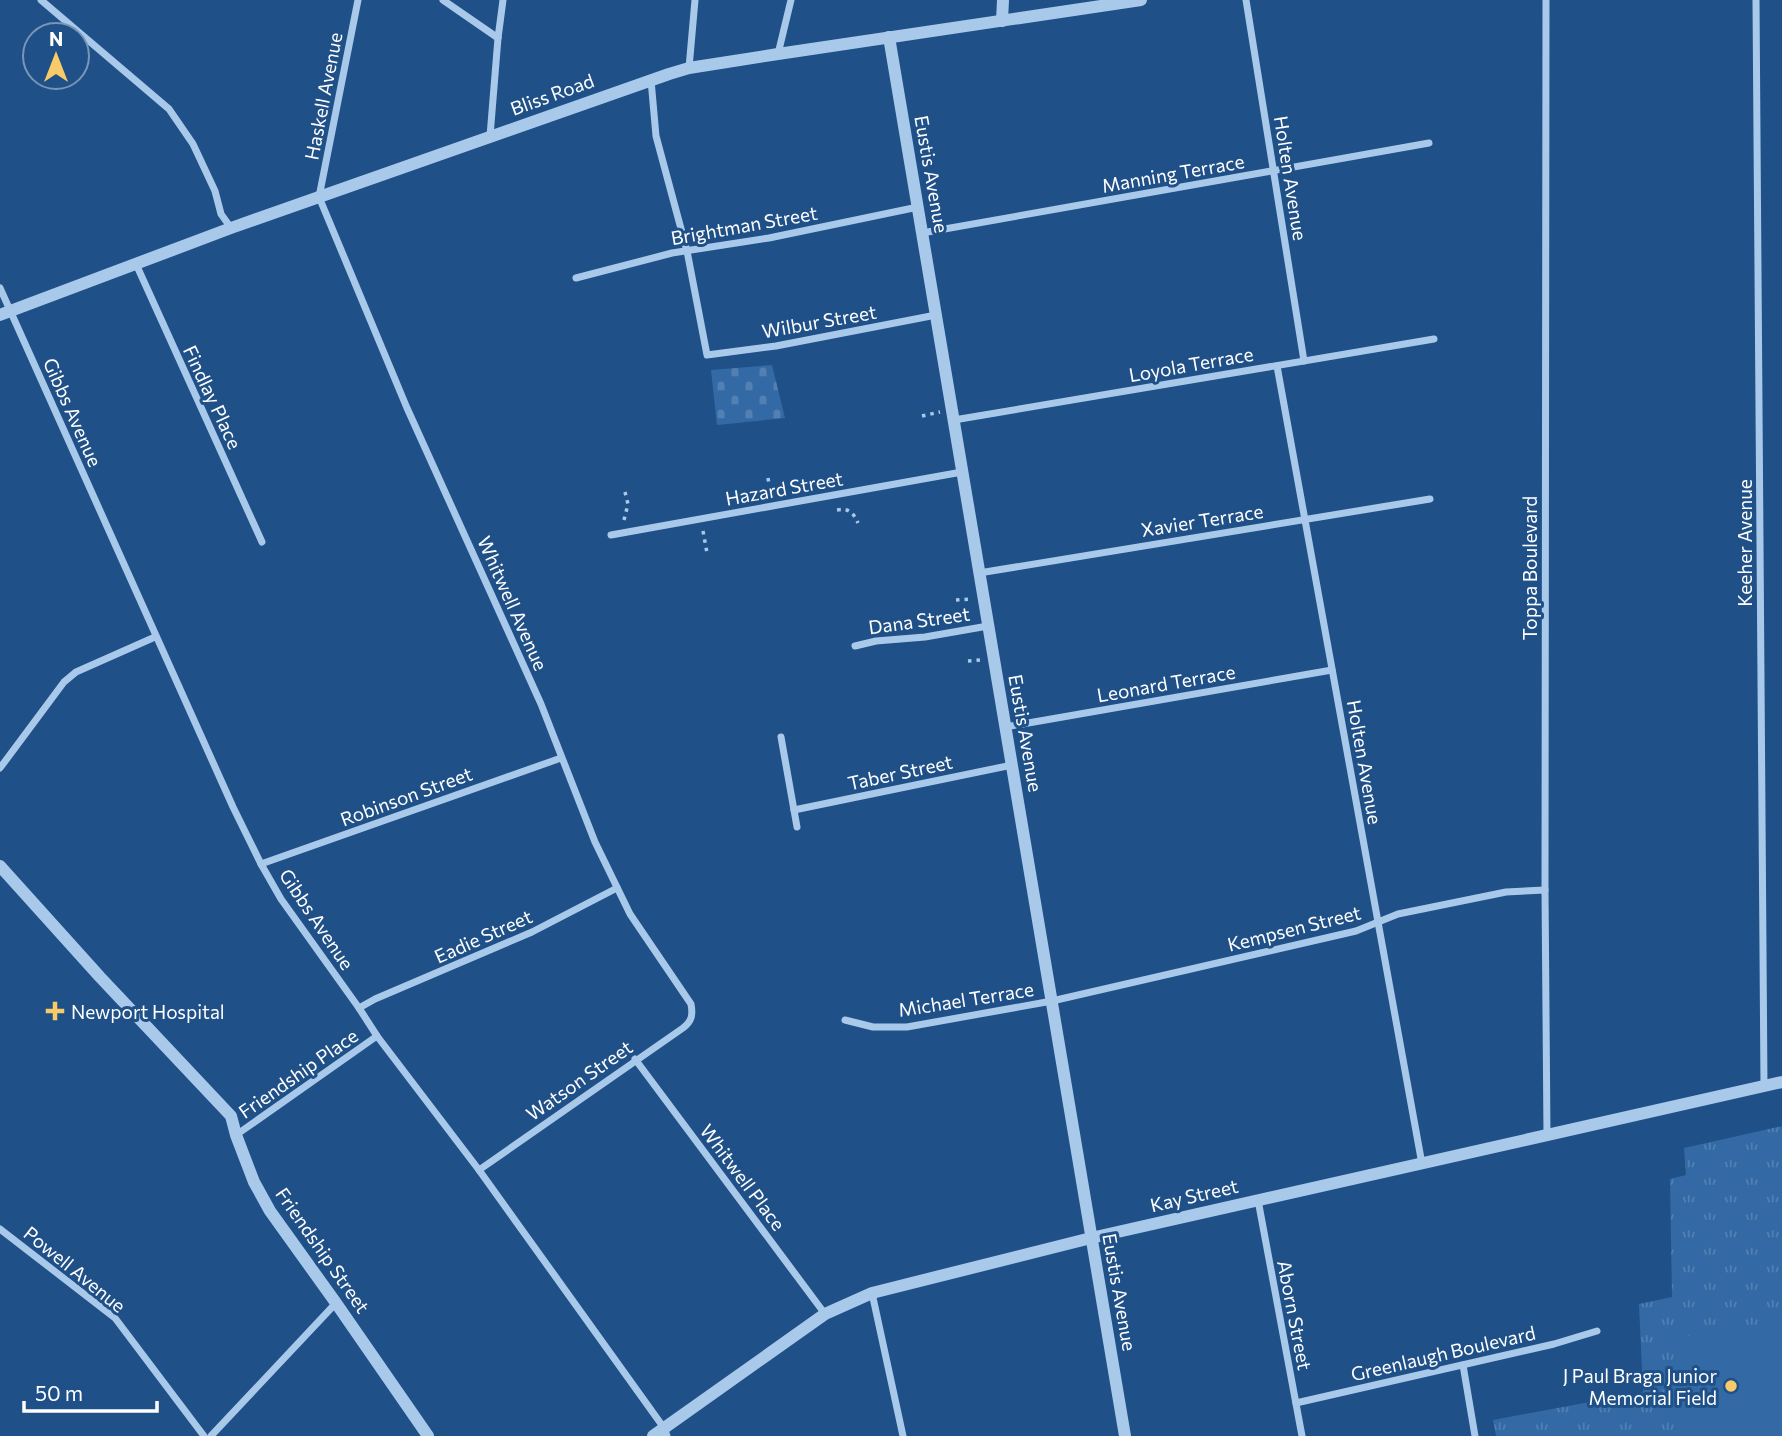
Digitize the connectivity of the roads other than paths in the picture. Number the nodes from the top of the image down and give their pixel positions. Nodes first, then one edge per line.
1 (41, 0) edge
2 (358, 0) edge
3 (443, 0) edge
4 (503, 0) edge
5 (695, 0) edge
6 (791, 0) edge
7 (1003, 0) edge
8 (1141, 0) edge
9 (1246, 0) edge
10 (1546, 0) edge
11 (1756, 0) edge
12 (1002, 21) junction
13 (889, 37) junction
14 (498, 38) junction
15 (778, 54) junction
16 (689, 68) junction
17 (651, 79) junction
18 (490, 136) junction
19 (1429, 143) dead end
20 (1273, 171) junction
21 (319, 197) junction
22 (918, 207) junction
23 (231, 229) junction
24 (922, 233) junction
25 (687, 251) junction
26 (136, 264) junction
27 (576, 278) dead end
28 (0, 288) edge
29 (5, 313) edge
30 (936, 315) junction
31 (1434, 339) dead end
32 (1304, 361) junction
33 (1278, 366) junction
34 (954, 420) junction
35 (962, 472) junction
36 (1430, 499) dead end
37 (1305, 519) junction
38 (611, 535) dead end
39 (262, 542) dead end
40 (979, 573) junction
41 (988, 626) junction
42 (155, 637) junction
43 (855, 646) dead end
44 (1332, 670) junction
45 (1005, 727) junction
46 (781, 737) dead end
47 (561, 758) junction
48 (1012, 765) junction
49 (0, 768) edge
50 (794, 810) junction
51 (797, 827) dead end
52 (261, 864) junction
53 (0, 866) edge
54 (617, 888) junction
55 (1545, 890) junction
56 (1378, 922) junction
57 (1052, 1001) junction
58 (359, 1008) junction
59 (693, 1013) joint
60 (845, 1020) dead end
61 (377, 1036) junction
62 (635, 1059) junction
63 (1782, 1082) edge
64 (1764, 1086) junction
65 (236, 1135) junction
66 (1547, 1136) junction
67 (1422, 1164) junction
68 (478, 1170) junction
69 (1258, 1200) junction
70 (0, 1229) edge
71 (1091, 1238) junction
72 (872, 1293) junction
73 (336, 1303) junction
74 (825, 1314) junction
75 (1597, 1331) dead end
76 (1462, 1365) junction
77 (1296, 1403) junction
78 (665, 1432) edge
79 (204, 1436) edge
80 (211, 1436) edge
81 (428, 1436) edge
82 (653, 1436) edge
83 (903, 1436) edge
84 (1125, 1436) edge
85 (1302, 1436) edge
86 (1475, 1436) edge

1 - 23 street
2 - 21 street, Haskell Avenue
3 - 14 street
4 - 14 street
5 - 16 street
6 - 15 street
7 - 12 street
8 - 12 street, Bliss Road
9 - 20 street, Holten Avenue
10 - 55 street, Toppa Boulevard
11 - 64 street, Keeher Avenue
12 - 13 street, Bliss Road
13 - 15 street, Bliss Road
13 - 22 street, Eustis Avenue
14 - 18 street
15 - 16 street, Bliss Road
16 - 17 street, Bliss Road
17 - 18 street, Bliss Road
17 - 25 street
18 - 21 street, Bliss Road
19 - 20 street, Manning Terrace
20 - 24 street, Manning Terrace
20 - 32 street, Holten Avenue
21 - 23 street, Bliss Road
21 - 47 street, Whitwell Avenue
22 - 24 street, Eustis Avenue
22 - 25 street, Brightman Street
23 - 26 street, Bliss Road
24 - 30 street, Eustis Avenue
25 - 27 street, Brightman Street
25 - 30 street, Wilbur Street
26 - 29 street, Bliss Road
26 - 39 street, Findlay Place
28 - 29 street, Gibbs Avenue
29 - 42 street, Gibbs Avenue
30 - 34 street, Eustis Avenue
31 - 32 street, Loyola Terrace
32 - 33 street, Loyola Terrace
33 - 34 street, Loyola Terrace
33 - 37 street, Holten Avenue
34 - 35 street, Eustis Avenue
35 - 38 street, Hazard Street
35 - 40 street, Eustis Avenue
36 - 37 street, Xavier Terrace
37 - 40 street, Xavier Terrace
37 - 44 street, Holten Avenue
40 - 41 street, Eustis Avenue
41 - 43 street, Dana Street
41 - 45 street, Eustis Avenue
42 - 49 street
42 - 52 street, Gibbs Avenue
44 - 45 street, Leonard Terrace
44 - 56 street, Holten Avenue
45 - 48 street, Eustis Avenue
46 - 50 street
47 - 52 street, Robinson Street
47 - 54 street, Whitwell Avenue
48 - 50 street, Taber Street
48 - 57 street, Eustis Avenue
50 - 51 street
52 - 58 street, Gibbs Avenue
53 - 65 street, Friendship Street
54 - 58 street, Eadie Street
54 - 59 street, Whitwell Avenue
55 - 56 street, Kempsen Street
55 - 66 street, Toppa Boulevard
56 - 57 street, Kempsen Street
56 - 67 street, Holten Avenue
57 - 60 street, Michael Terrace
57 - 71 street, Eustis Avenue
58 - 61 street, Gibbs Avenue
59 - 62 street, Watson Street
61 - 65 street, Friendship Place
61 - 68 street, Gibbs Avenue
62 - 68 street, Watson Street
62 - 74 street, Whitwell Place
63 - 64 street, Kay Street
64 - 66 street, Kay Street
65 - 73 street, Friendship Street
66 - 67 street, Kay Street
67 - 69 street, Kay Street
68 - 78 street, Gibbs Avenue
69 - 71 street, Kay Street
69 - 77 street, Aborn Street
70 - 79 street, Powell Avenue
71 - 72 street, Kay Street
71 - 84 street, Eustis Avenue
72 - 74 street, Kay Street
72 - 83 street
73 - 80 street
73 - 81 street, Friendship Street
74 - 78 street, Kay Street
75 - 76 street, Greenlaugh Boulevard
76 - 77 street, Greenlaugh Boulevard
76 - 86 street
77 - 85 street, Aborn Street
78 - 82 street, Kay Street

